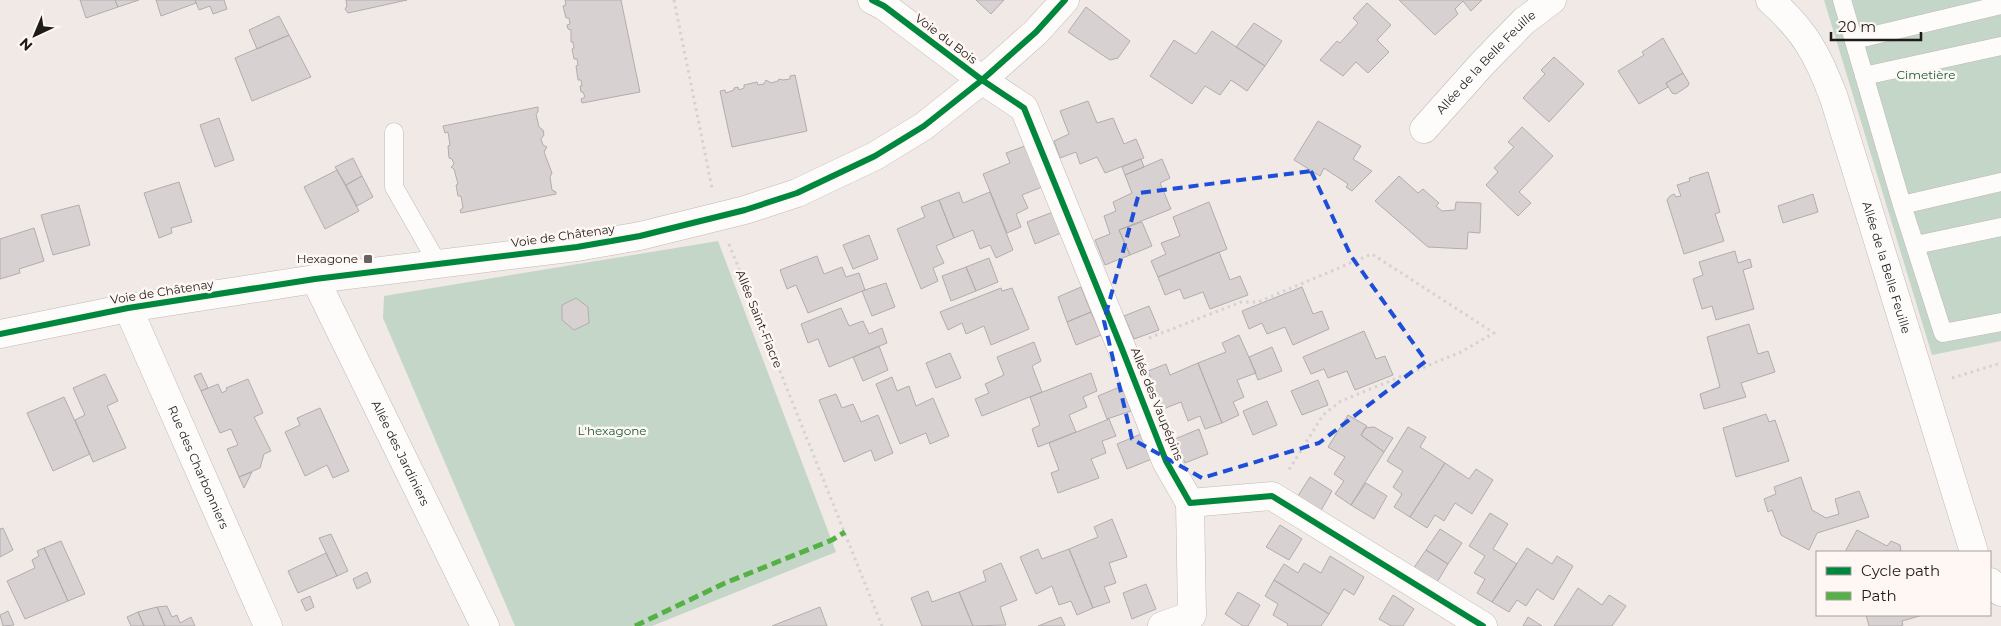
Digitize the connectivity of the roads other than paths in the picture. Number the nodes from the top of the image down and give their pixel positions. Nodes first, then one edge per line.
1 (872, 0) edge
2 (1065, 0) edge
3 (1552, 0) edge
4 (1770, 0) edge
5 (1842, 0) edge
6 (2001, 5) edge
7 (1854, 40) junction
8 (2001, 46) edge
9 (1864, 76) junction
10 (982, 80) junction
11 (1424, 129) dead end
12 (394, 132) dead end
13 (2001, 182) edge
14 (1902, 205) junction
15 (2001, 226) edge
16 (1916, 245) junction
17 (438, 264) junction
18 (315, 279) junction
19 (128, 308) junction
20 (2001, 322) edge
21 (0, 334) edge
22 (1190, 503) junction
23 (1974, 551) edge
24 (1991, 583) edge
25 (2001, 592) edge
26 (1190, 621) edge
27 (268, 626) edge
28 (485, 626) edge
29 (1162, 626) edge
30 (1482, 626) edge

1 - 10 street, Voie du Bois
2 - 10 street, Voie de Châtenay
3 - 11 street, Allée de la Belle Feuille
4 - 23 street, Allée de la Belle Feuille
5 - 7 lane
6 - 7 lane
7 - 9 lane
8 - 9 lane
9 - 14 lane
10 - 17 street, Voie de Châtenay
10 - 22 street, Allée des Vaupépins
12 - 17 lane
13 - 14 lane
14 - 16 lane
15 - 16 lane
16 - 20 lane
17 - 18 street, Voie de Châtenay
18 - 19 street, Voie de Châtenay
18 - 28 street, Allée des Jardiniers
19 - 21 street, Voie de Châtenay
19 - 27 street, Rue des Charbonniers
22 - 26 street, Allée des Vaupépins
22 - 30 street
24 - 25 street
26 - 29 street, Allée des Vaupépins

